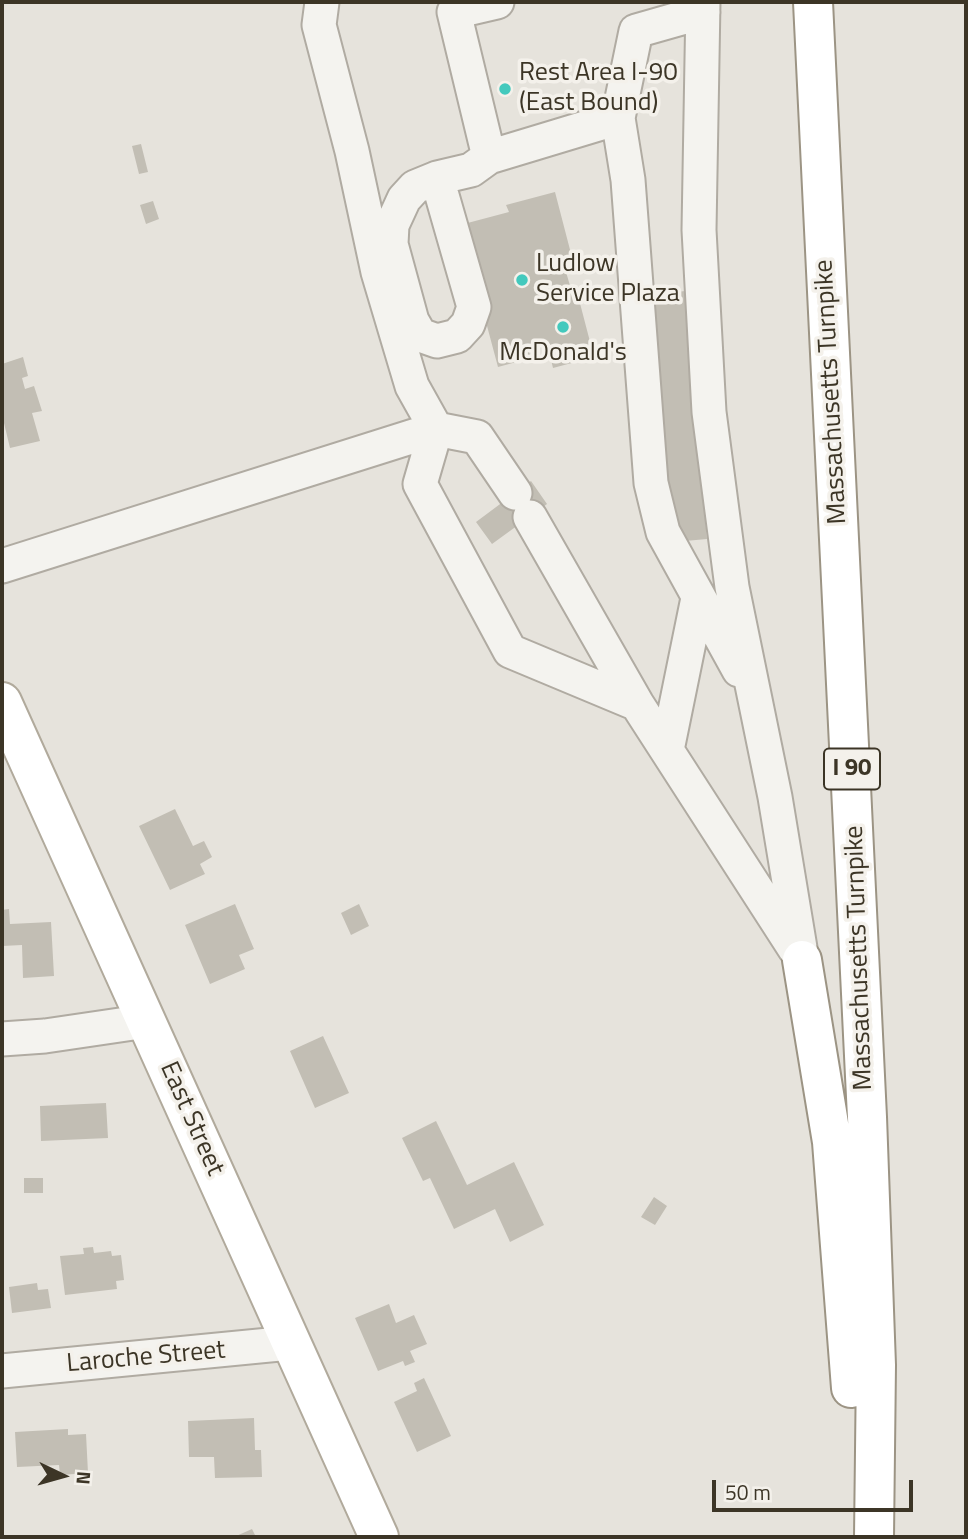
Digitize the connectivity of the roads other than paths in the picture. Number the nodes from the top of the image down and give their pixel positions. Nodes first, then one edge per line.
1 (322, 2) edge
2 (497, 2) edge
3 (813, 2) edge
4 (703, 7) edge
5 (639, 16) edge
6 (618, 118) junction
7 (489, 157) junction
8 (437, 178) dead end
9 (436, 429) junction
10 (2, 566) edge
11 (698, 598) junction
12 (754, 697) junction
13 (2, 702) edge
14 (637, 704) junction
15 (667, 750) junction
16 (802, 960) junction
17 (147, 1021) junction
18 (2, 1039) edge
19 (290, 1343) junction
20 (2, 1371) edge
21 (379, 1537) edge
22 (862, 1537) edge
23 (874, 1537) edge

1 - 9 street
2 - 7 street
3 - 23 main road, Massachusetts Turnpike / I 90
4 - 5 street
4 - 12 street
5 - 6 street
6 - 7 street
6 - 11 street
7 - 8 street
9 - 10 street
9 - 14 street
9 - 14 street
11 - 12 street
11 - 15 street
12 - 16 street
13 - 17 main road, East Street
14 - 15 street
15 - 16 street
16 - 22 main road
17 - 18 street
17 - 19 main road, East Street
19 - 20 street, Laroche Street
19 - 21 main road, East Street

